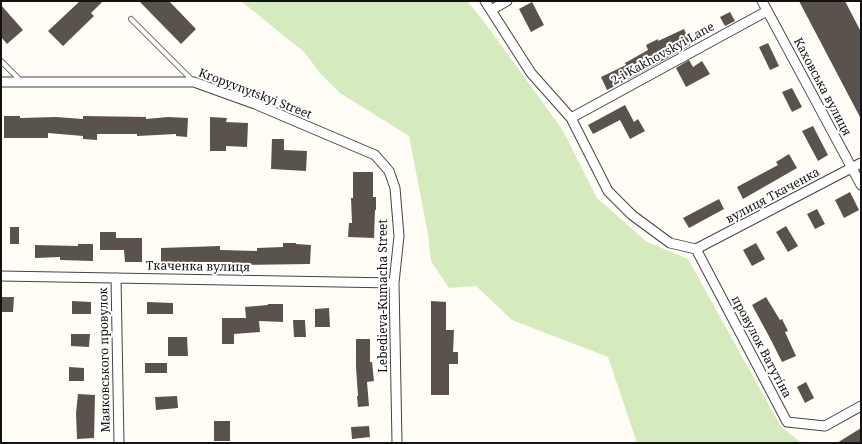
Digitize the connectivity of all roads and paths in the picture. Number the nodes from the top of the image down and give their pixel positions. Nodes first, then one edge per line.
1 (485, 1) edge
2 (507, 1) edge
3 (762, 1) edge
4 (491, 10) junction
5 (767, 11) junction
6 (131, 19) dead end
7 (1, 61) edge
8 (1, 82) edge
9 (22, 82) junction
10 (194, 82) junction
11 (571, 118) junction
12 (375, 155) joint
13 (861, 163) edge
14 (852, 168) junction
15 (861, 185) edge
16 (696, 249) junction
17 (1, 276) edge
18 (116, 278) junction
19 (394, 282) junction
20 (861, 406) edge
21 (119, 443) edge
22 (397, 443) edge

1 - 4 street
2 - 4 street
3 - 5 street, Каховська вулиця
4 - 11 street
5 - 11 street, 2-i Kakhovskyi Lane
5 - 14 street, Каховська вулиця
6 - 10 lane
7 - 9 lane
8 - 9 street, Kropyvnytskyi Street
9 - 10 street, Kropyvnytskyi Street
10 - 12 street, Kropyvnytskyi Street
11 - 16 street
12 - 19 street, Lebedieva-Kumacha Street
13 - 14 street, вулиця Ткаченка
14 - 15 street, Каховська вулиця
14 - 16 street, вулиця Ткаченка
16 - 20 street, провулок Ватутіна
17 - 18 street, Ткаченка вулиця
18 - 19 street, Ткаченка вулиця
18 - 21 street, Маяковського провулок
19 - 22 street, Lebedieva-Kumacha Street

